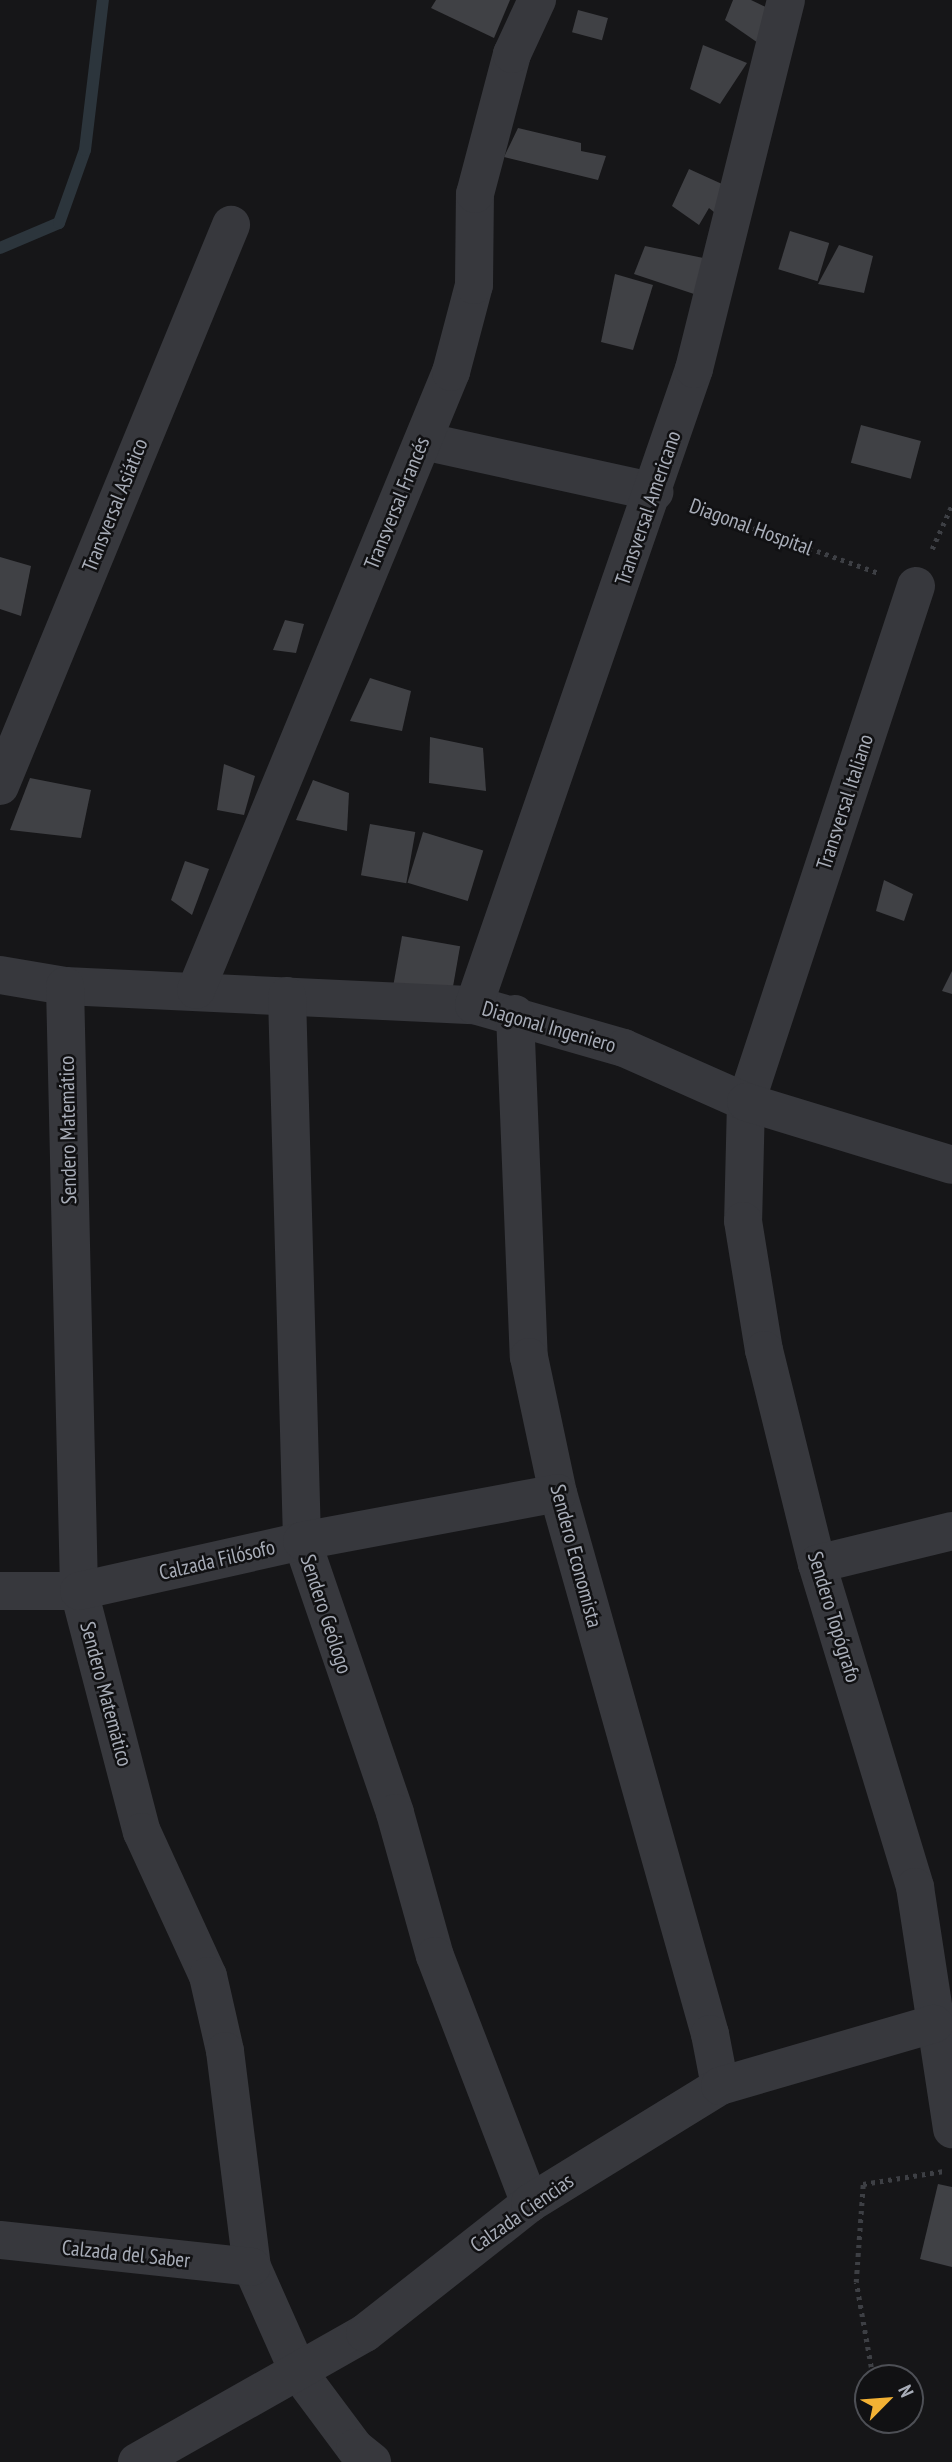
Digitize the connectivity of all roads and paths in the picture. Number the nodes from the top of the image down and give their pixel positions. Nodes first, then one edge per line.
1 (537, 0) edge
2 (786, 0) edge
3 (231, 225) dead end
4 (423, 441) junction
5 (654, 492) junction
6 (952, 505) edge
7 (916, 586) junction
8 (0, 786) edge
9 (0, 975) edge
10 (65, 986) junction
11 (196, 990) junction
12 (287, 996) junction
13 (474, 1005) junction
14 (515, 1014) junction
15 (746, 1102) junction
16 (952, 1165) edge
17 (558, 1493) junction
18 (952, 1531) edge
19 (302, 1541) junction
20 (817, 1564) junction
21 (0, 1591) edge
22 (79, 1591) junction
23 (934, 2024) junction
24 (720, 2086) junction
25 (952, 2129) edge
26 (952, 2169) edge
27 (530, 2203) junction
28 (0, 2240) edge
29 (252, 2267) junction
30 (871, 2364) edge
31 (299, 2373) junction
32 (137, 2462) edge
33 (372, 2462) edge

1 - 4 street, Transversal Francés
2 - 5 street, Transversal Americano
3 - 8 street, Transversal Asiático
4 - 5 street
4 - 11 street, Transversal Francés
5 - 7 path, Diagonal Hospital
5 - 13 street, Transversal Americano
6 - 7 path
7 - 15 street, Transversal Italiano
9 - 10 street, Diagonal Ingeniero
10 - 11 street, Diagonal Ingeniero
10 - 22 street, Sendero Matemático
11 - 12 street, Diagonal Ingeniero
12 - 13 street, Diagonal Ingeniero
12 - 19 street, Sendero Geólogo
13 - 14 street, Diagonal Ingeniero
14 - 15 street, Diagonal Ingeniero
14 - 17 street, Sendero Economista
15 - 16 street, Diagonal Ingeniero
15 - 20 street, Sendero Topógrafo
17 - 19 street, Calzada Filósofo
17 - 24 street, Sendero Economista
18 - 20 street
19 - 22 street, Calzada Filósofo
19 - 27 street, Sendero Geólogo
20 - 23 street, Sendero Topógrafo
21 - 22 street, Calzada Filósofo
22 - 29 street, Sendero Matemático
23 - 24 street, Calzada Ciencias
23 - 25 street, Sendero Topógrafo
24 - 27 street, Calzada Ciencias
26 - 30 path
27 - 31 street, Calzada Ciencias
28 - 29 street, Calzada del Saber
29 - 31 street, Sendero Matemático
31 - 32 street, Calzada Ciencias
31 - 33 street, Sendero Matemático

